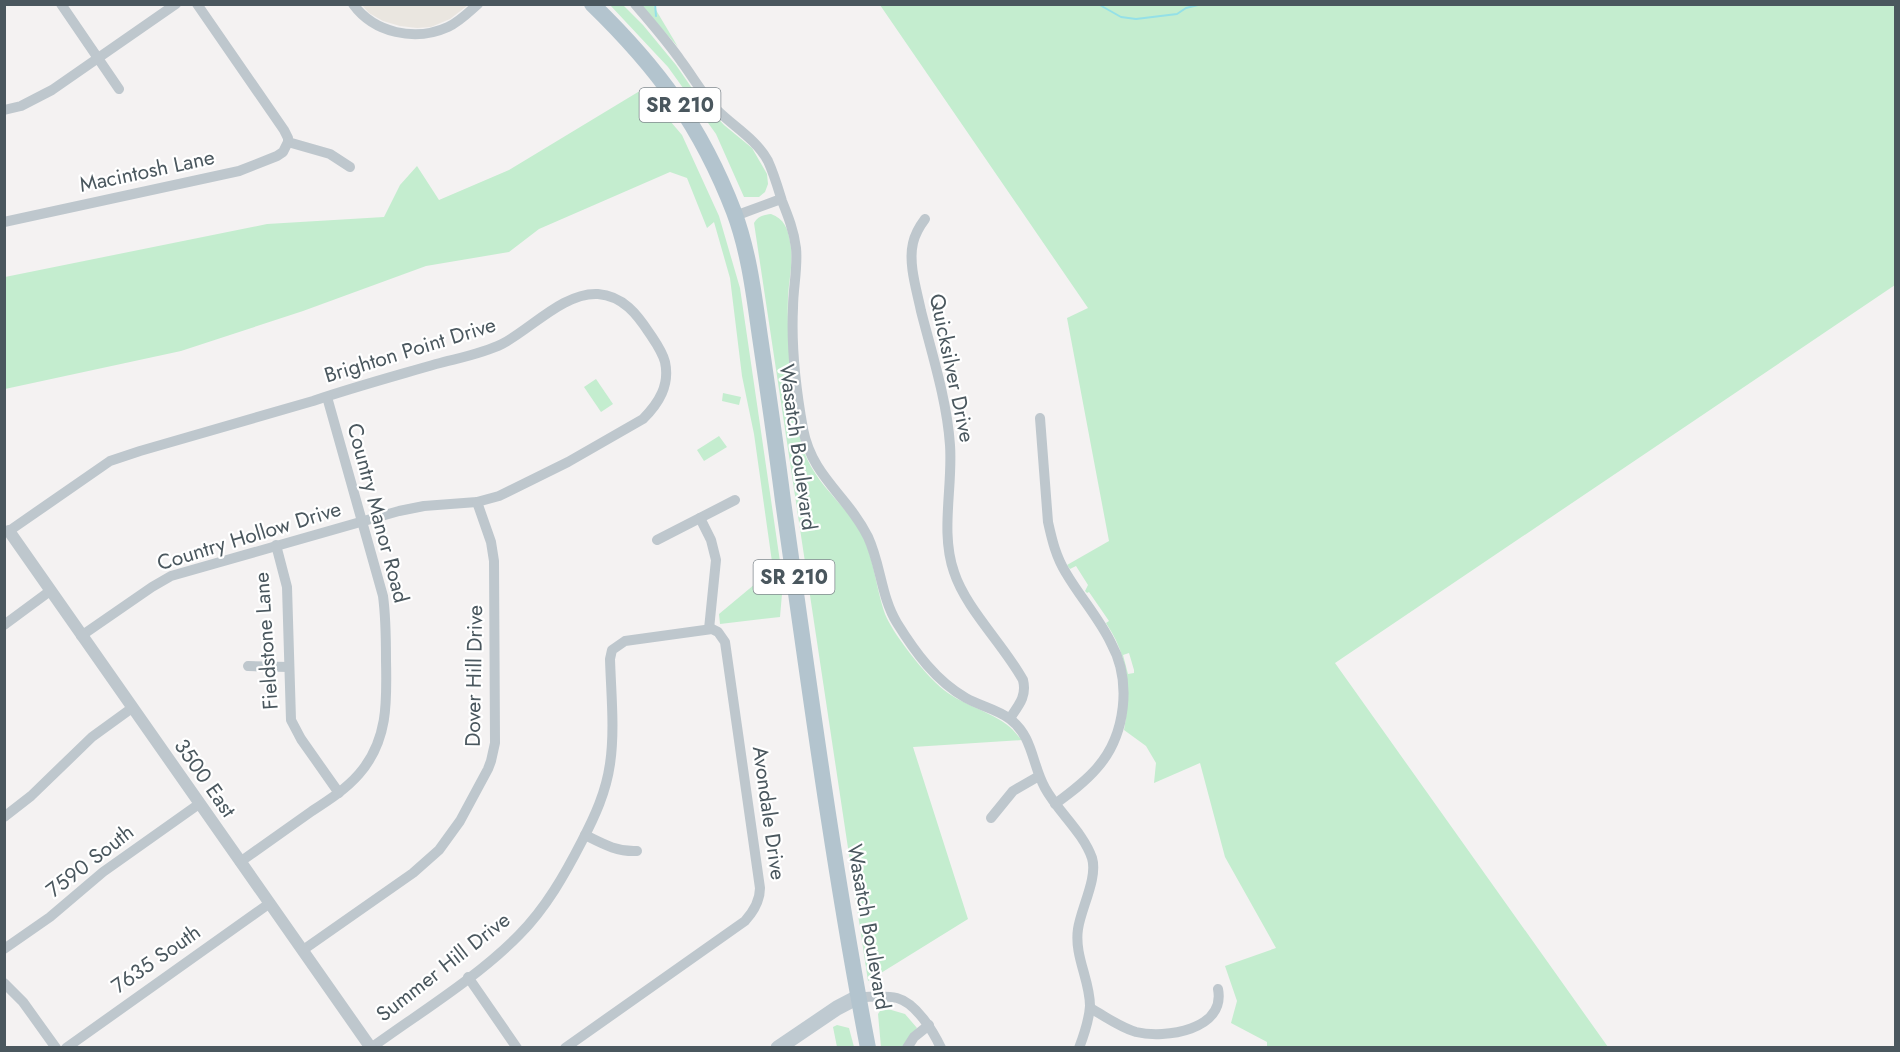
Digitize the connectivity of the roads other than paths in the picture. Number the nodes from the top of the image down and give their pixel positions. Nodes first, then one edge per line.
1 (61, 4) edge
2 (176, 4) edge
3 (196, 4) edge
4 (353, 4) edge
5 (478, 4) edge
6 (592, 4) edge
7 (635, 4) edge
8 (99, 58) junction
9 (119, 89) dead end
10 (4, 110) edge
11 (288, 142) junction
12 (350, 167) dead end
13 (782, 199) junction
14 (735, 216) junction
15 (925, 219) dead end
16 (4, 222) edge
17 (327, 397) junction
18 (1040, 418) dead end
19 (735, 500) dead end
20 (477, 502) junction
21 (700, 518) junction
22 (363, 521) junction
23 (9, 531) joint
24 (657, 540) dead end
25 (276, 545) junction
26 (50, 591) junction
27 (4, 625) edge
28 (714, 631) junction
29 (81, 636) junction
30 (248, 666) dead end
31 (289, 667) junction
32 (132, 708) junction
33 (1010, 718) junction
34 (1039, 776) junction
35 (339, 793) junction
36 (199, 804) junction
37 (1055, 804) junction
38 (4, 817) edge
39 (991, 818) dead end
40 (585, 835) junction
41 (637, 851) dead end
42 (240, 862) junction
43 (270, 903) junction
44 (4, 949) edge
45 (303, 950) junction
46 (468, 978) junction
47 (4, 983) edge
48 (1218, 989) dead end
49 (858, 997) junction
50 (1090, 1008) junction
51 (928, 1025) junction
52 (56, 1047) edge
53 (66, 1047) edge
54 (371, 1047) edge
55 (517, 1047) edge
56 (565, 1047) edge
57 (778, 1047) edge
58 (868, 1047) edge
59 (907, 1047) edge
60 (941, 1047) edge
61 (1079, 1047) edge

1 - 8 street
2 - 8 street
3 - 11 street
4 - 5 street
6 - 14 main road, Wasatch Boulevard / SR 210
7 - 13 street
8 - 9 street
8 - 10 street
11 - 12 street
11 - 16 street, Macintosh Lane
13 - 14 street
13 - 33 street
14 - 49 main road, Wasatch Boulevard / SR 210
15 - 33 street, Quicksilver Drive
17 - 20 street, Brighton Point Drive
17 - 22 street, Country Manor Road
17 - 23 street, Brighton Point Drive
18 - 37 street
19 - 21 street
20 - 22 street, Country Hollow Drive
20 - 45 street, Dover Hill Drive
21 - 24 street
21 - 28 street
22 - 25 street, Country Hollow Drive
22 - 35 street, Country Manor Road
23 - 26 street, 3500 East
25 - 29 street, Country Hollow Drive
25 - 31 street, Fieldstone Lane
26 - 27 street
26 - 29 street, 3500 East
28 - 40 street, Summer Hill Drive
28 - 56 street, Avondale Drive
29 - 32 street, 3500 East
30 - 31 street
31 - 35 street, Fieldstone Lane
32 - 36 street, 3500 East
32 - 38 street
33 - 34 street
34 - 37 street
34 - 39 street
35 - 42 street, Country Manor Road
36 - 42 street, 3500 East
36 - 44 street, 7590 South
37 - 50 street
40 - 41 street
40 - 46 street, Summer Hill Drive
42 - 43 street, 3500 East
43 - 45 street, 3500 East
43 - 53 street, 7635 South
45 - 54 street, 3500 East
46 - 54 street, Summer Hill Drive
46 - 55 street
47 - 52 street
48 - 50 street
49 - 51 street
49 - 57 main road
49 - 58 main road, Wasatch Boulevard / SR 210
50 - 61 street
51 - 59 street
51 - 60 street

